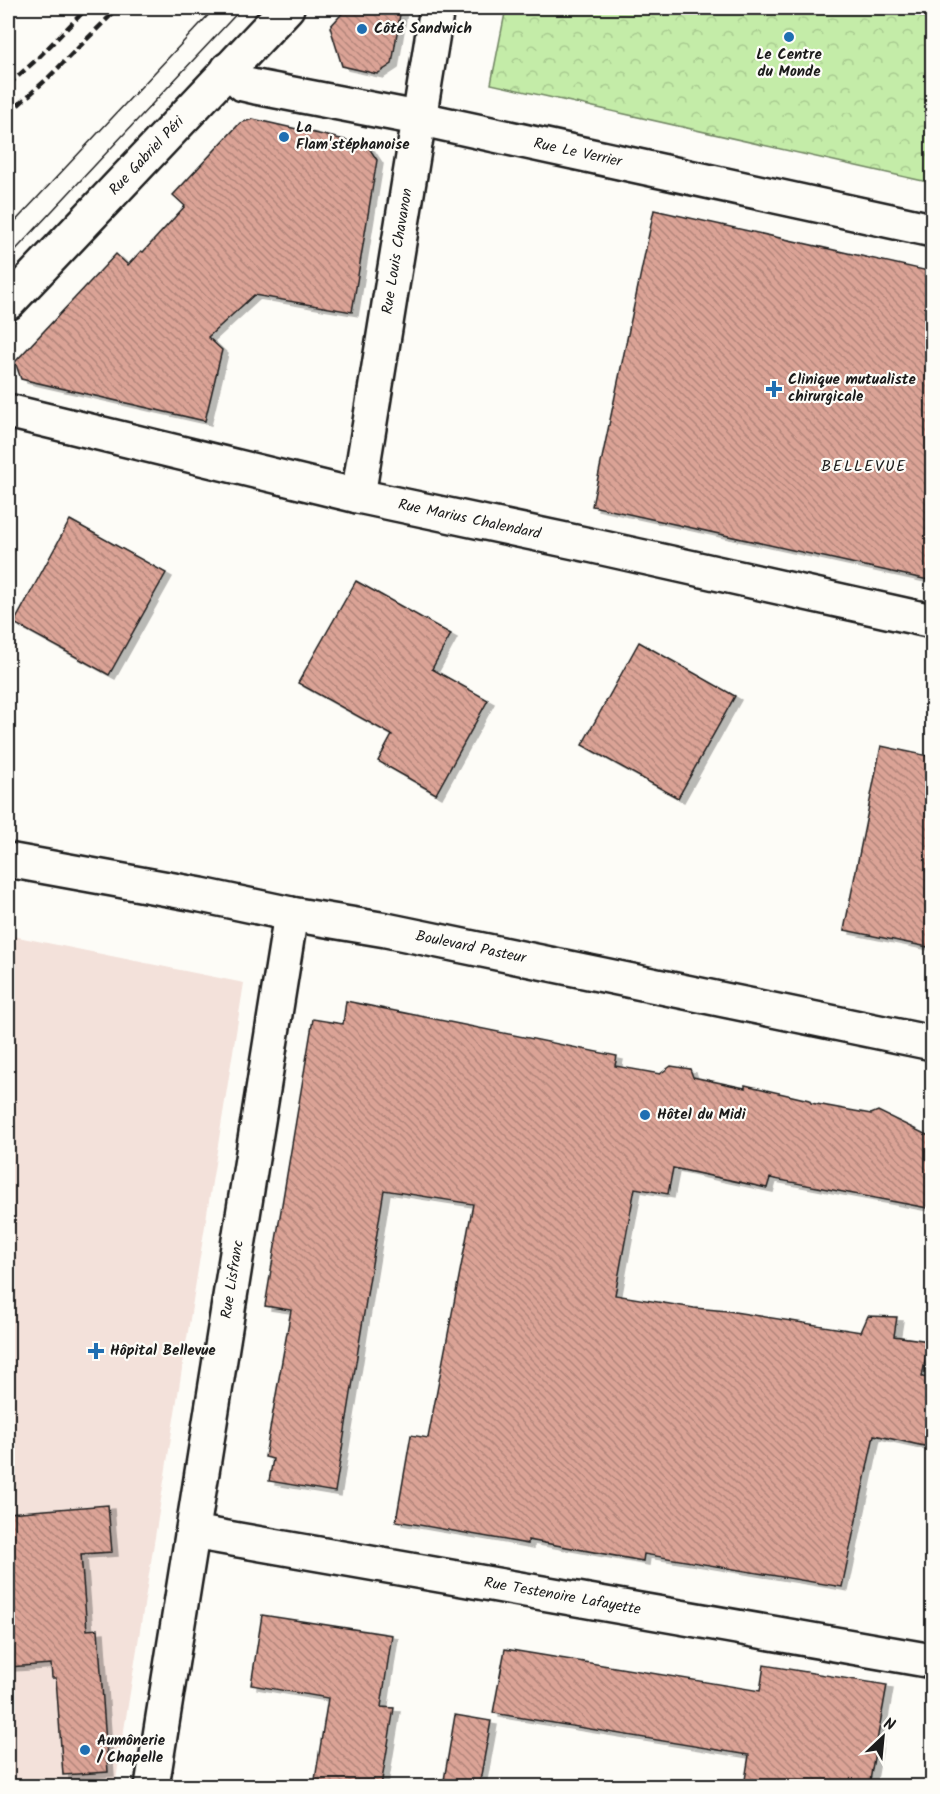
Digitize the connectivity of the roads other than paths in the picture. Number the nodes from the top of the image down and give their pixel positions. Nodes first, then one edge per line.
1 (286, 8) edge
2 (437, 8) edge
3 (228, 69) junction
4 (417, 118) junction
5 (933, 231) edge
6 (8, 303) edge
7 (8, 411) edge
8 (358, 496) junction
9 (933, 621) edge
10 (8, 860) edge
11 (291, 915) junction
12 (933, 1043) edge
13 (193, 1532) junction
14 (933, 1661) edge
15 (152, 1786) edge

1 - 3 street, Rue Gabriel Péri
2 - 4 street, Rue Louis Chavanon
3 - 4 street, Rue Le Verrier
3 - 6 street, Rue Gabriel Péri
4 - 5 street, Rue Le Verrier
4 - 8 street, Rue Louis Chavanon
7 - 8 street, Rue Marius Chalendard
8 - 9 street, Rue Marius Chalendard
10 - 11 street, Boulevard Pasteur
11 - 12 street, Boulevard Pasteur
11 - 13 street, Rue Lisfranc
13 - 14 street, Rue Testenoire Lafayette
13 - 15 street, Rue Lisfranc

